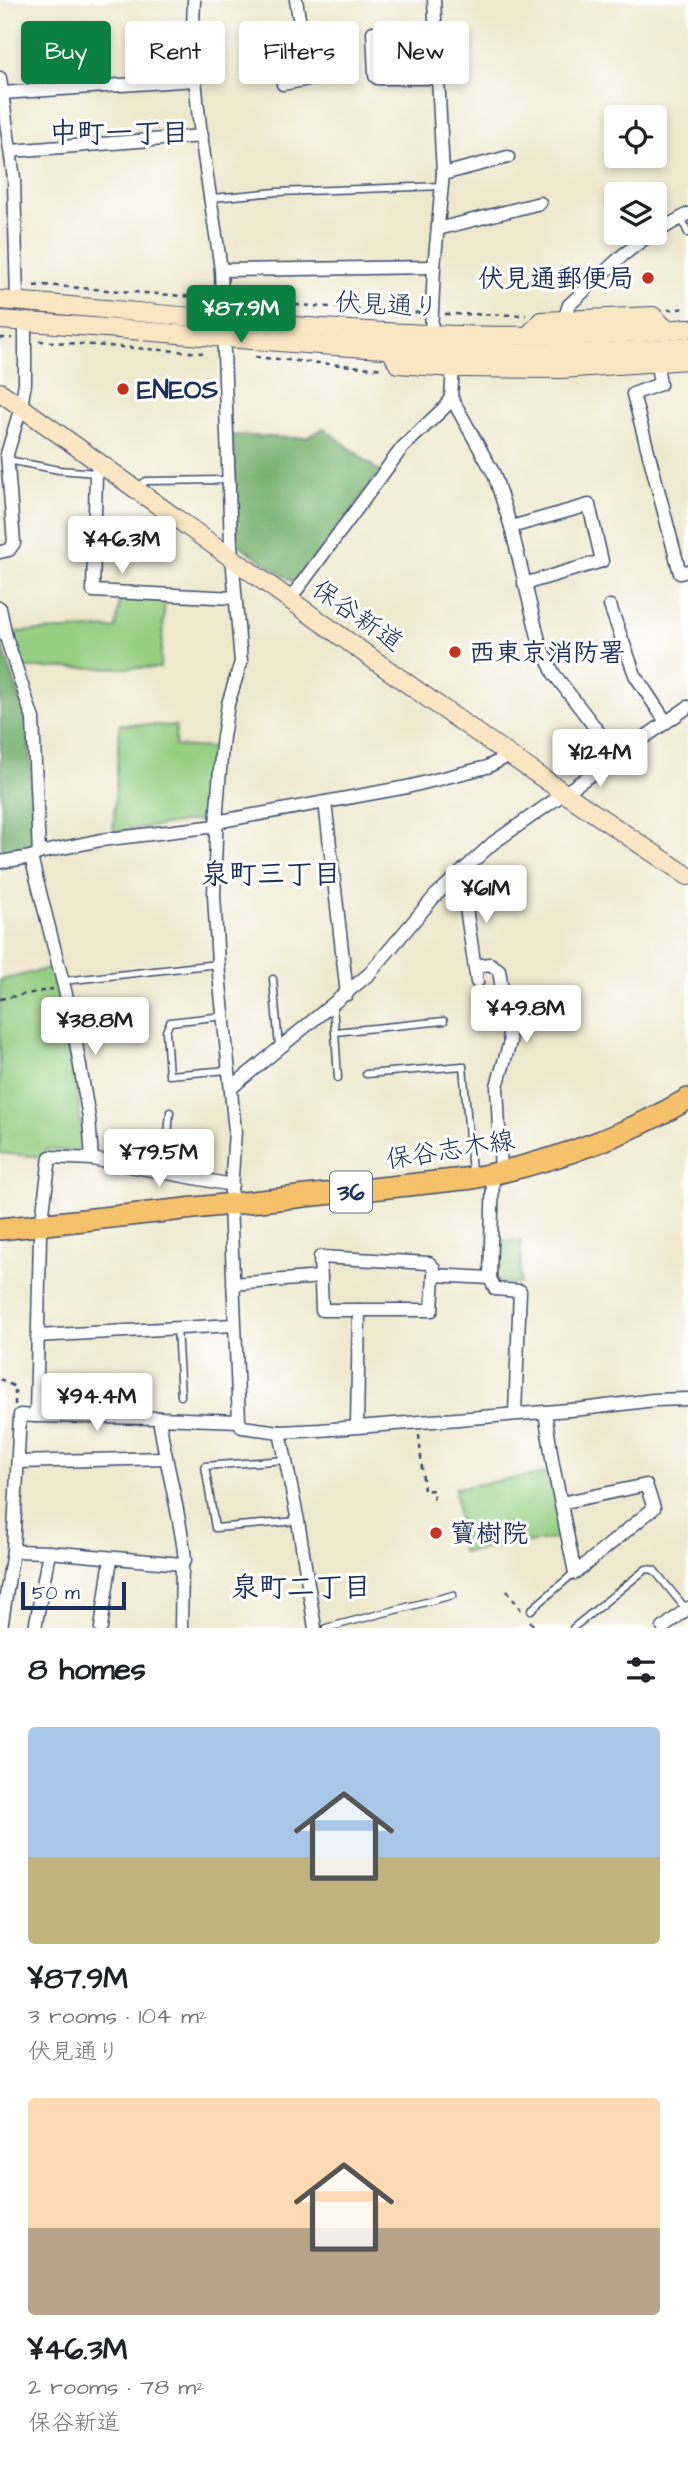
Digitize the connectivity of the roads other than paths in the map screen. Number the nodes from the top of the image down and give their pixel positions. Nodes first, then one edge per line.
1 (194, 0) edge
2 (296, 0) edge
3 (434, 0) edge
4 (193, 21) edge
5 (299, 21) edge
6 (435, 21) edge
7 (0, 78) edge
8 (136, 84) edge
9 (196, 84) edge
10 (438, 84) edge
11 (2, 93) edge
12 (202, 136) junction
13 (11, 151) junction
14 (508, 157) dead end
15 (443, 180) junction
16 (212, 198) junction
17 (540, 203) dead end
18 (685, 215) edge
19 (438, 229) junction
20 (688, 233) edge
21 (434, 267) junction
22 (221, 270) junction
23 (11, 296) edge
24 (564, 319) junction
25 (0, 320) edge
26 (224, 320) junction
27 (25, 321) junction
28 (688, 328) edge
29 (667, 330) junction
30 (431, 334) junction
31 (528, 335) junction
32 (688, 346) edge
33 (391, 350) junction
34 (688, 360) edge
35 (657, 364) junction
36 (453, 368) junction
37 (0, 392) edge
38 (451, 397) junction
39 (21, 407) junction
40 (6, 451) edge
41 (98, 470) junction
42 (228, 480) junction
43 (134, 490) junction
44 (6, 525) edge
45 (510, 527) junction
46 (0, 552) edge
47 (232, 559) junction
48 (688, 571) edge
49 (524, 584) junction
50 (235, 598) junction
51 (290, 599) junction
52 (610, 606) dead end
53 (0, 608) edge
54 (688, 707) edge
55 (666, 722) junction
56 (510, 755) junction
57 (617, 756) junction
58 (564, 794) junction
59 (325, 803) junction
60 (216, 823) junction
61 (35, 855) junction
62 (0, 862) edge
63 (461, 874) junction
64 (688, 876) edge
65 (218, 964) junction
66 (475, 966) junction
67 (273, 979) dead end
68 (477, 982) dead end
69 (62, 984) junction
70 (347, 994) junction
71 (333, 1005) junction
72 (223, 1016) junction
73 (444, 1021) dead end
74 (335, 1032) junction
75 (279, 1048) junction
76 (229, 1070) junction
77 (366, 1074) dead end
78 (338, 1078) dead end
79 (231, 1088) junction
80 (688, 1099) edge
81 (170, 1112) dead end
82 (92, 1159) junction
83 (164, 1173) junction
84 (489, 1175) junction
85 (231, 1195) junction
86 (43, 1224) junction
87 (0, 1229) edge
88 (434, 1275) junction
89 (321, 1277) junction
90 (490, 1278) junction
91 (233, 1284) junction
92 (359, 1310) junction
93 (234, 1325) junction
94 (177, 1328) junction
95 (37, 1336) junction
96 (181, 1396) dead end
97 (688, 1399) edge
98 (545, 1412) junction
99 (515, 1413) junction
100 (36, 1416) junction
101 (159, 1418) junction
102 (239, 1421) junction
103 (357, 1426) junction
104 (280, 1432) junction
105 (164, 1458) junction
106 (285, 1460) junction
107 (18, 1462) junction
108 (561, 1503) junction
109 (298, 1521) junction
110 (49, 1552) junction
111 (8, 1558) edge
112 (111, 1558) junction
113 (182, 1564) junction
114 (575, 1573) junction
115 (453, 1595) dead end
116 (687, 1609) edge
117 (531, 1610) dead end
118 (1, 1628) edge
119 (35, 1628) edge
120 (101, 1628) edge
121 (181, 1628) edge
122 (315, 1628) edge
123 (326, 1628) edge
124 (573, 1628) edge
125 (663, 1628) edge

1 - 4 street
2 - 5 street
3 - 6 street
7 - 11 street
8 - 11 street
9 - 12 street
10 - 15 street
11 - 13 street
12 - 13 street
12 - 16 street
13 - 23 street
14 - 15 street
15 - 16 lane
15 - 19 street
16 - 22 street
17 - 19 street
18 - 20 lane
18 - 24 street
19 - 21 street
21 - 22 street
21 - 30 street
22 - 26 street
23 - 26 main road, 伏見通り
24 - 29 main road
24 - 31 main road
25 - 27 main road, 伏見通り
26 - 27 main road, 伏見通り
26 - 30 main road, 伏見通り
26 - 33 main road, 伏見通り
26 - 42 street
27 - 39 street
28 - 29 main road, 伏見通り
29 - 31 main road, 伏見通り
30 - 31 main road, 伏見通り
32 - 33 main road, 伏見通り
33 - 36 main road
34 - 35 main road
35 - 36 main road
35 - 48 street
36 - 38 street
37 - 39 main road, 保谷新道
38 - 45 street
38 - 51 street
39 - 40 street
39 - 41 main road, 保谷新道
40 - 41 lane
40 - 44 street
41 - 43 main road, 保谷新道
41 - 50 street
42 - 43 lane
42 - 47 street
43 - 47 main road, 保谷新道
44 - 46 street
45 - 49 street
45 - 49 street
47 - 50 street
47 - 51 main road, 保谷新道
49 - 57 street
50 - 60 street
51 - 56 main road, 保谷新道
52 - 55 street
53 - 61 street
54 - 55 street
55 - 57 street
56 - 58 main road, 保谷新道
56 - 59 street
57 - 58 street
58 - 63 street
58 - 64 main road, 保谷新道
59 - 60 street
59 - 70 street
60 - 61 street
60 - 65 street
61 - 62 street
61 - 69 street
63 - 66 street
63 - 70 street
65 - 69 lane
65 - 72 street
66 - 68 street
66 - 84 street
67 - 75 lane
69 - 82 street
70 - 71 street
71 - 74 lane
71 - 75 street
72 - 76 street
72 - 76 lane
73 - 74 lane
74 - 78 lane
75 - 79 street
76 - 79 street
77 - 84 lane
79 - 85 street
80 - 84 main road, 保谷志木線 / 36
81 - 83 lane
82 - 83 street
82 - 86 street
83 - 85 street
84 - 85 main road, 保谷志木線 / 36
84 - 90 street
85 - 86 main road, 保谷志木線 / 36
85 - 91 street
86 - 87 main road, 保谷志木線 / 36
86 - 95 street
88 - 89 street
88 - 90 street
88 - 92 street
89 - 91 street
89 - 92 street
90 - 99 street
91 - 93 street
92 - 103 street
93 - 94 street
93 - 102 street
94 - 95 street
94 - 96 lane
95 - 100 street
97 - 98 street
98 - 99 street
98 - 108 street
99 - 103 street
100 - 101 street
100 - 107 street
101 - 102 street
101 - 105 street
102 - 104 street
103 - 104 street
104 - 106 street
105 - 107 street
105 - 113 street
106 - 109 street
106 - 109 lane
107 - 111 street
108 - 114 street
108 - 114 street
109 - 122 street
110 - 111 street
110 - 112 street
110 - 119 street
111 - 118 street
112 - 113 street
112 - 120 street
113 - 121 street
114 - 117 lane
115 - 123 lane
116 - 124 lane
116 - 125 street

